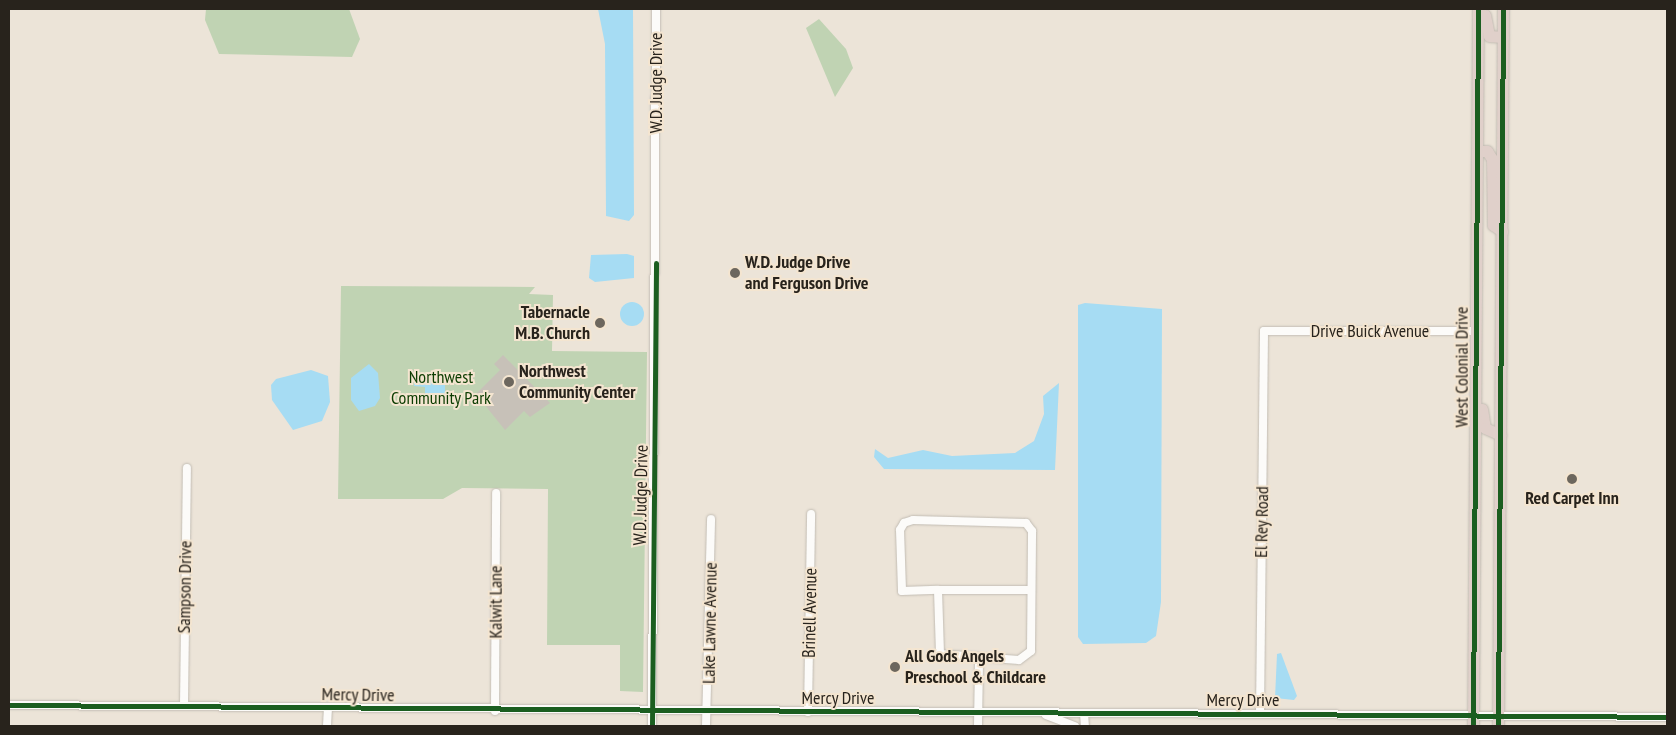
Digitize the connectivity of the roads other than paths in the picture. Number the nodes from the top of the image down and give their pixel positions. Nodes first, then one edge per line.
1 (656, 9) edge
2 (1478, 9) edge
3 (1484, 9) edge
4 (1503, 9) edge
5 (1503, 37) junction
6 (1478, 151) junction
7 (1502, 231) junction
8 (1264, 331) joint
9 (1476, 331) junction
10 (1476, 352) junction
11 (1500, 435) junction
12 (187, 468) dead end
13 (496, 493) dead end
14 (811, 514) dead end
15 (711, 519) dead end
16 (938, 590) junction
17 (1031, 590) junction
18 (979, 659) junction
19 (9, 705) edge
20 (184, 706) junction
21 (328, 708) junction
22 (495, 711) junction
23 (653, 712) junction
24 (808, 712) junction
25 (707, 713) junction
26 (978, 713) junction
27 (1042, 713) junction
28 (1084, 713) junction
29 (1260, 714) junction
30 (1667, 717) edge
31 (1473, 721) edge
32 (1498, 721) edge
33 (327, 726) edge
34 (652, 726) edge
35 (706, 726) edge
36 (978, 726) edge
37 (1075, 726) edge
38 (1085, 726) edge

1 - 23 street, W.D. Judge Drive
2 - 6 highway, West Colonial Drive
3 - 5 highway
4 - 5 highway
5 - 7 highway
6 - 7 highway
6 - 9 highway, West Colonial Drive
7 - 11 highway
8 - 9 street, Drive Buick Avenue
8 - 29 street, El Rey Road
9 - 10 highway, West Colonial Drive
10 - 11 highway
10 - 31 highway, West Colonial Drive
11 - 32 highway
12 - 20 street, Sampson Drive
13 - 22 street, Kalwit Lane
14 - 24 street, Brinell Avenue
15 - 25 street, Lake Lawne Avenue
16 - 17 street
16 - 17 street
16 - 18 street
17 - 18 street
18 - 26 street
19 - 20 street, Mercy Drive
20 - 21 street, Mercy Drive
21 - 22 street, Mercy Drive
21 - 33 street
22 - 23 street, Mercy Drive
23 - 25 street, Mercy Drive
23 - 34 street, W.D. Judge Drive
24 - 25 street, Mercy Drive
24 - 26 street, Mercy Drive
25 - 35 street, Lake Lawne Avenue
26 - 27 street, Mercy Drive
26 - 36 street
27 - 28 street, Mercy Drive
27 - 37 street
28 - 29 street, Mercy Drive
28 - 38 street
29 - 31 street, Mercy Drive
30 - 32 street, Mercy Drive
31 - 32 street, Mercy Drive

